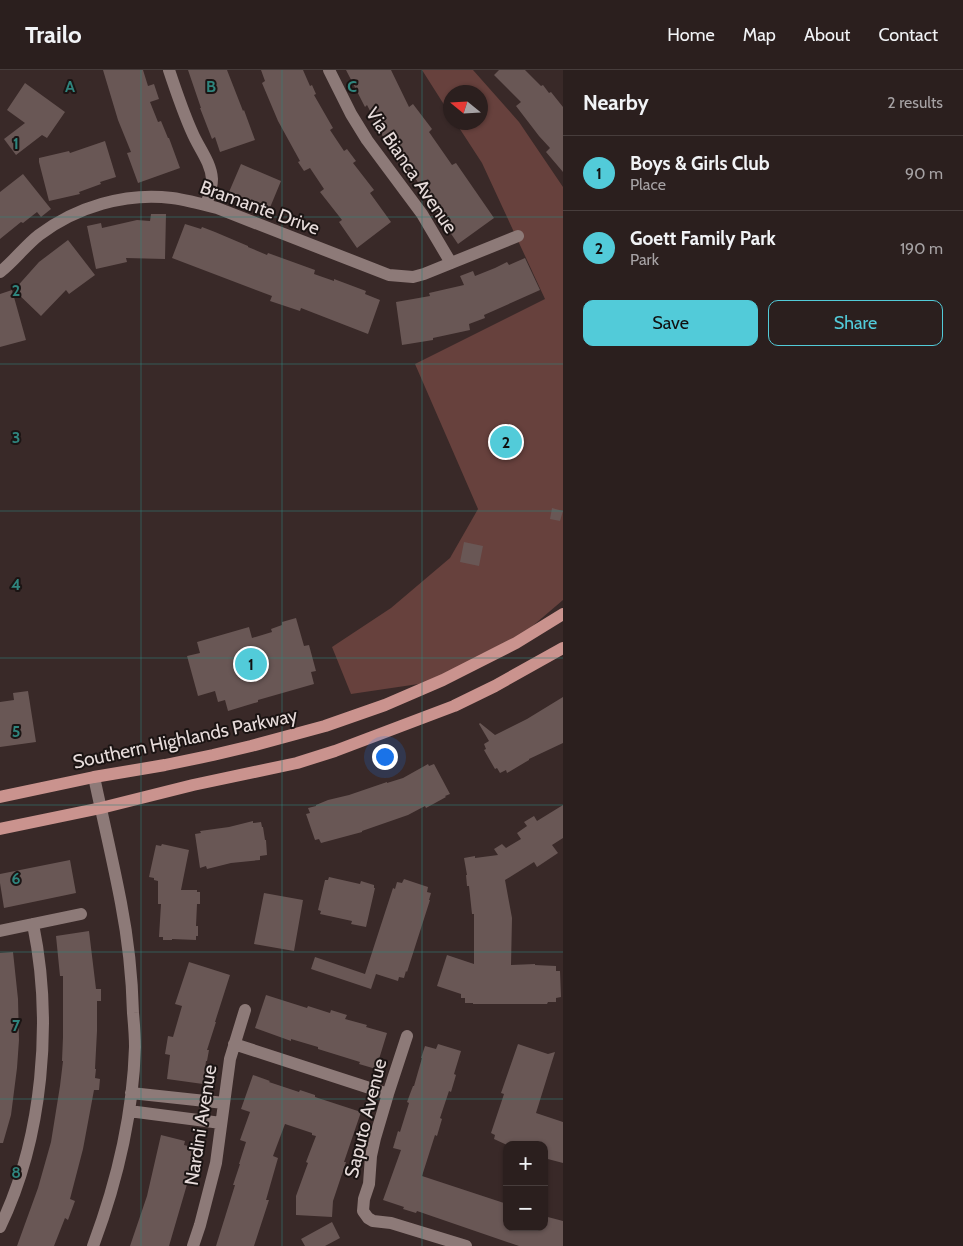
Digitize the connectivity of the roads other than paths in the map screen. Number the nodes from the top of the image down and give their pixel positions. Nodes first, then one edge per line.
1 (169, 70) edge
2 (329, 70) edge
3 (206, 205) junction
4 (518, 236) dead end
5 (451, 263) junction
6 (0, 272) edge
7 (563, 614) edge
8 (563, 648) edge
9 (94, 777) junction
10 (0, 797) edge
11 (101, 808) junction
12 (0, 829) edge
13 (81, 914) dead end
14 (33, 924) junction
15 (0, 931) edge
16 (245, 1010) dead end
17 (407, 1036) dead end
18 (234, 1044) junction
19 (131, 1093) junction
20 (388, 1094) junction
21 (224, 1104) junction
22 (129, 1111) junction
23 (221, 1123) junction
24 (0, 1227) edge
25 (429, 1240) edge
26 (93, 1246) edge
27 (194, 1246) edge
28 (466, 1246) edge

1 - 3 street
2 - 5 street, Via Bianca Avenue
3 - 5 street, Bramante Drive
3 - 6 street, Bramante Drive
4 - 5 street, Bramante Drive
7 - 9 main road, Southern Highlands Parkway
8 - 11 main road
9 - 10 main road, Southern Highlands Parkway
9 - 11 street
11 - 12 main road
11 - 19 street
13 - 14 street
14 - 15 street
14 - 24 street
16 - 18 street, Nardini Avenue
17 - 20 street, Saputo Avenue
18 - 20 street
18 - 21 street, Nardini Avenue
19 - 21 street
19 - 22 street
20 - 25 street, Saputo Avenue
21 - 23 street, Nardini Avenue
22 - 23 street
22 - 26 street
23 - 27 street, Nardini Avenue
25 - 28 street

